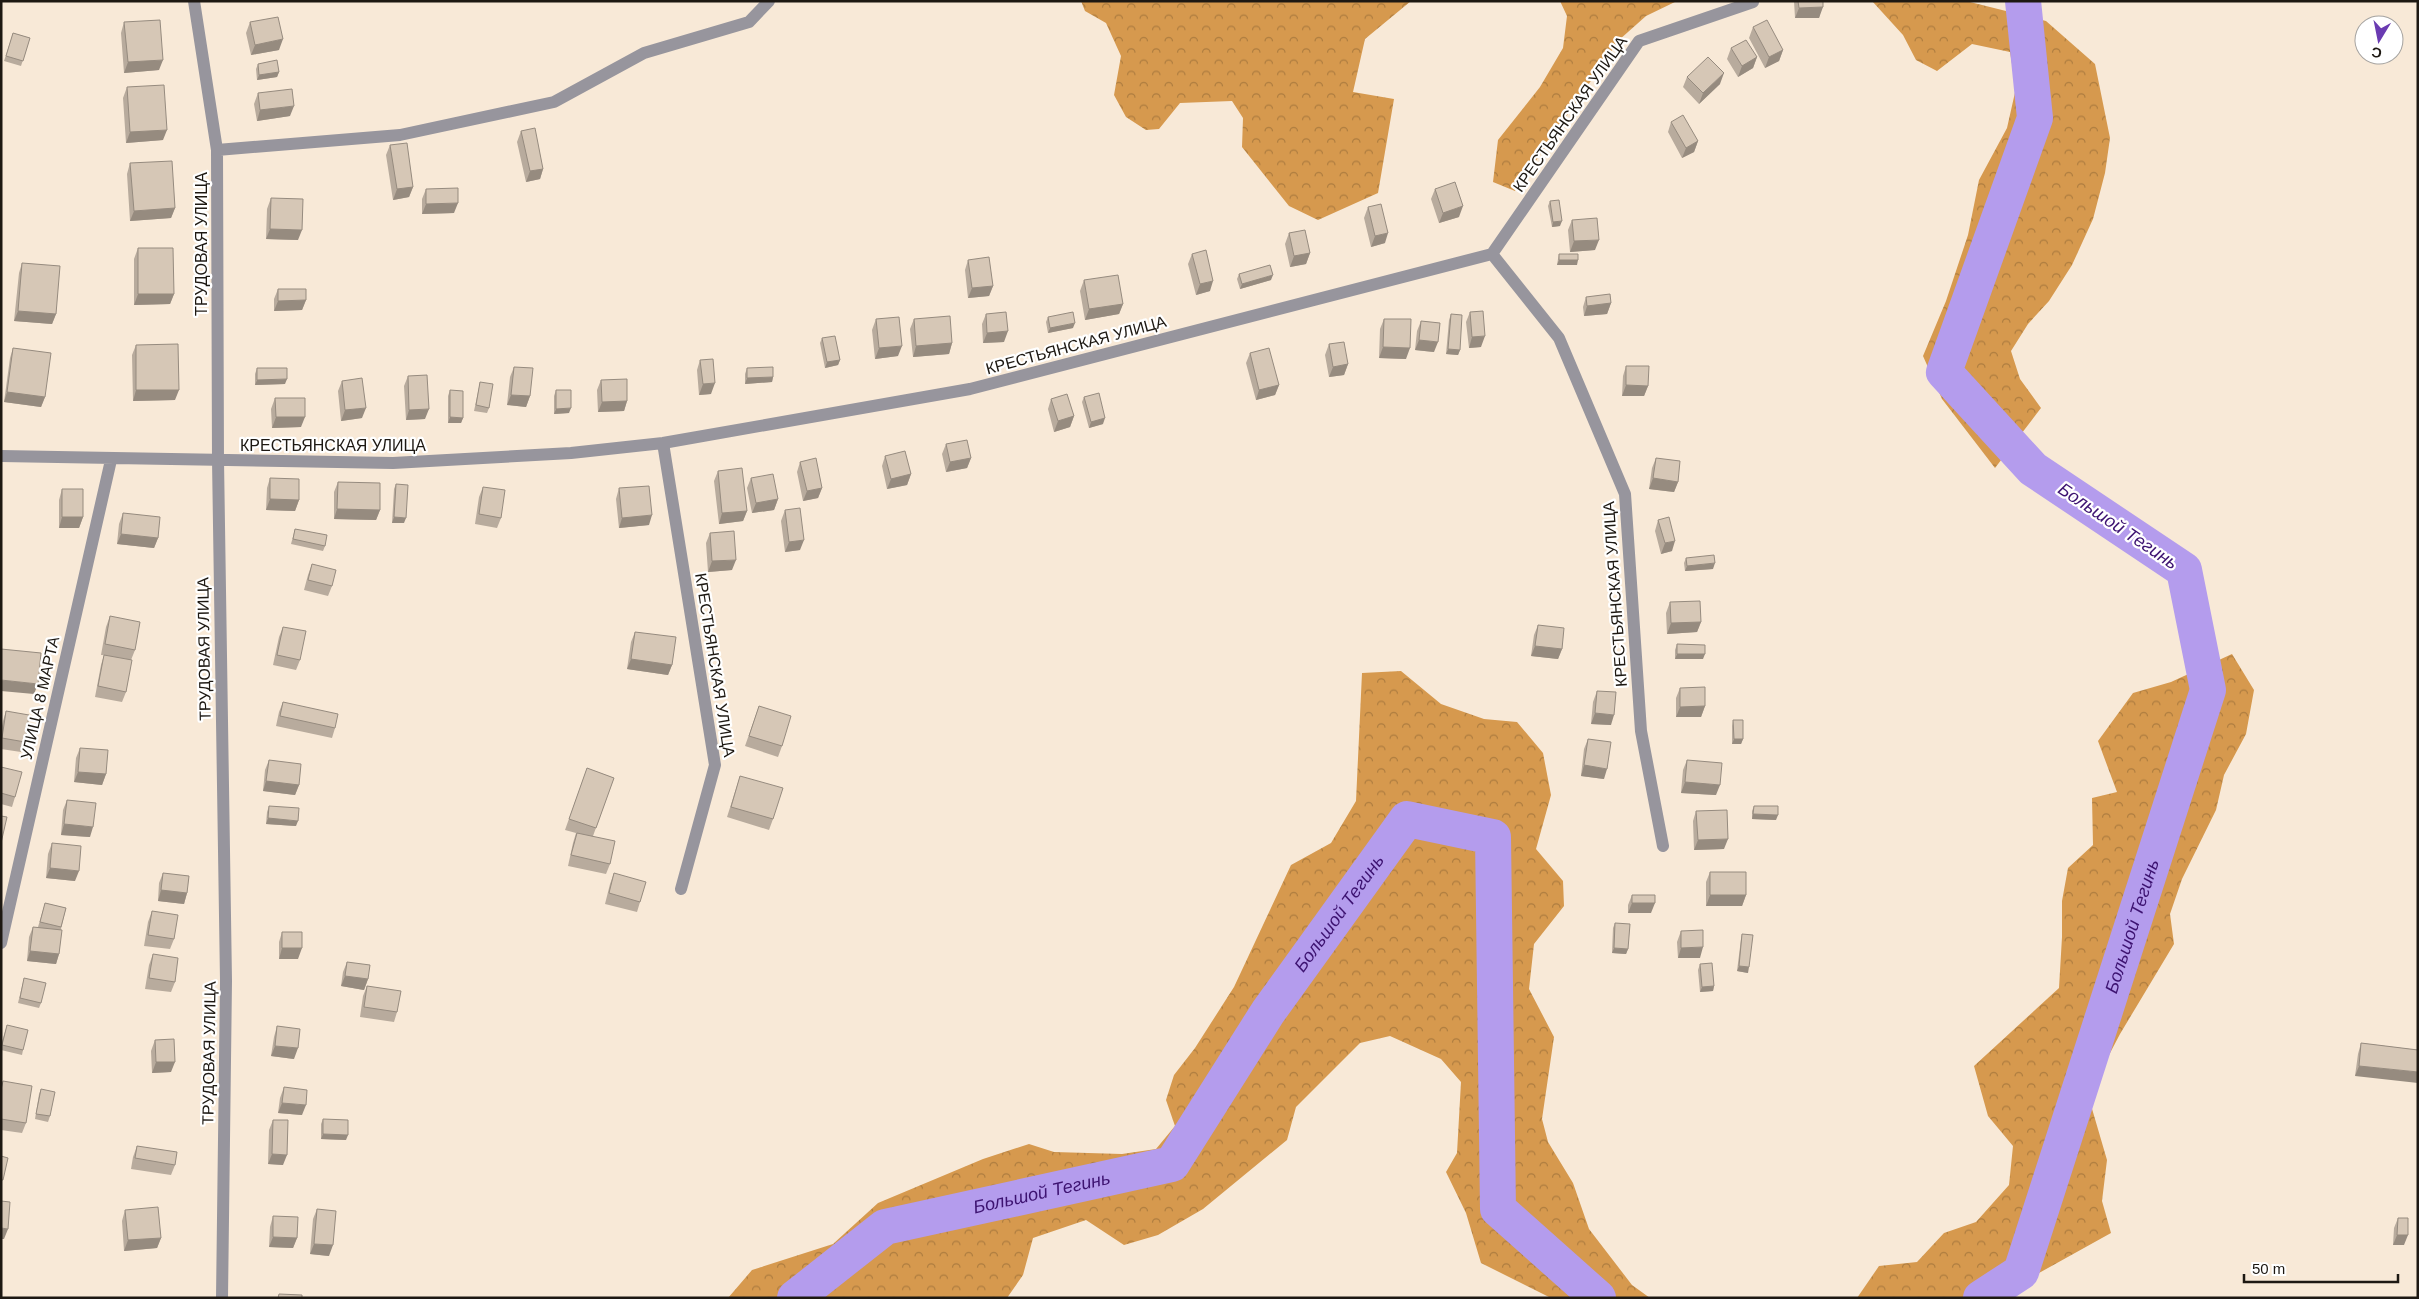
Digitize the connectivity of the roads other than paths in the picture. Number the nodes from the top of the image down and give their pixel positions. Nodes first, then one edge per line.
1 (194, 1) edge
2 (769, 1) edge
3 (1754, 2) edge
4 (217, 150) junction
5 (1492, 254) junction
6 (663, 442) junction
7 (1, 456) edge
8 (111, 460) junction
9 (218, 460) junction
10 (1663, 846) dead end
11 (681, 889) dead end
12 (1, 943) edge
13 (222, 1298) edge

1 - 4 street, ТРУДОВАЯ УЛИЦА
2 - 4 street
3 - 5 street, КРЕСТЬЯНСКАЯ УЛИЦА
4 - 9 street, ТРУДОВАЯ УЛИЦА
5 - 6 street, КРЕСТЬЯНСКАЯ УЛИЦА
5 - 10 street, КРЕСТЬЯНСКАЯ УЛИЦА
6 - 9 street, КРЕСТЬЯНСКАЯ УЛИЦА
6 - 11 street, КРЕСТЬЯНСКАЯ УЛИЦА
7 - 8 street, КРЕСТЬЯНСКАЯ УЛИЦА
8 - 9 street, КРЕСТЬЯНСКАЯ УЛИЦА
8 - 12 street, УЛИЦА 8 МАРТА
9 - 13 street, ТРУДОВАЯ УЛИЦА

